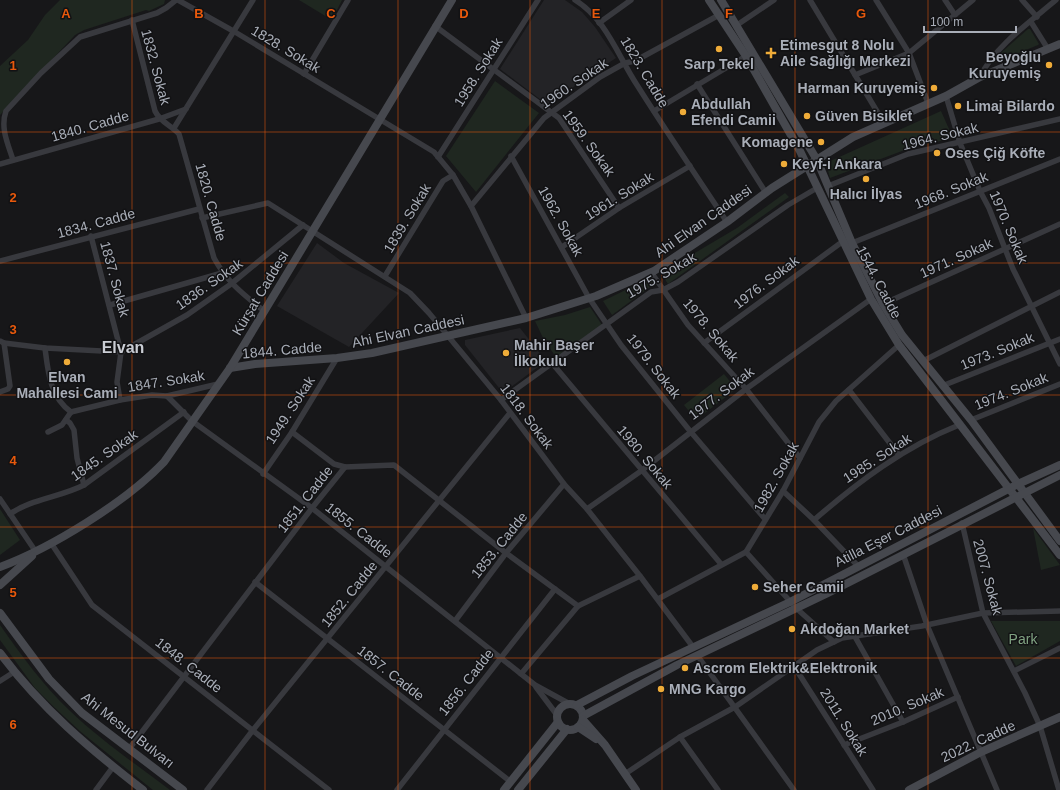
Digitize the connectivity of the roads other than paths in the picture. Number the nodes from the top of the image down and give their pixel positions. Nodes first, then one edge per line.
1 (177, 0) edge
2 (253, 0) edge
3 (348, 0) edge
4 (452, 0) edge
5 (538, 0) edge
6 (575, 0) edge
7 (631, 0) edge
8 (709, 0) edge
9 (721, 0) edge
10 (774, 0) edge
11 (810, 0) edge
12 (876, 0) edge
13 (945, 0) edge
14 (973, 0) edge
15 (1022, 0) edge
16 (1056, 0) edge
17 (719, 15) junction
18 (955, 15) junction
19 (1037, 16) junction
20 (132, 20) junction
21 (1031, 22) junction
22 (599, 23) junction
23 (737, 24) junction
24 (435, 26) junction
25 (235, 32) junction
26 (1060, 44) edge
27 (1048, 49) junction
28 (909, 53) junction
29 (746, 56) junction
30 (625, 63) junction
31 (494, 69) junction
32 (304, 74) junction
33 (855, 76) junction
34 (980, 77) junction
35 (697, 84) junction
36 (946, 96) junction
37 (928, 104) junction
38 (186, 108) junction
39 (654, 111) junction
40 (551, 112) junction
41 (159, 119) junction
42 (380, 119) junction
43 (1060, 119) edge
44 (884, 123) junction
45 (174, 128) junction
46 (960, 142) junction
47 (511, 156) junction
48 (438, 157) junction
49 (1060, 159) edge
50 (13, 160) junction
51 (818, 160) junction
52 (0, 164) edge
53 (690, 166) junction
54 (808, 166) junction
55 (453, 175) junction
56 (828, 186) junction
57 (817, 188) junction
58 (980, 191) junction
59 (766, 193) junction
60 (471, 206) junction
61 (619, 208) junction
62 (199, 209) junction
63 (202, 218) junction
64 (727, 222) junction
65 (1060, 224) edge
66 (303, 225) junction
67 (312, 231) junction
68 (91, 236) junction
69 (842, 242) junction
70 (852, 243) junction
71 (562, 247) junction
72 (1005, 250) junction
73 (0, 261) edge
74 (651, 272) junction
75 (222, 274) junction
76 (385, 276) junction
77 (231, 284) junction
78 (663, 290) junction
79 (1060, 292) edge
80 (589, 298) junction
81 (871, 299) junction
82 (883, 304) junction
83 (110, 305) junction
84 (1031, 305) junction
85 (264, 312) junction
86 (526, 318) junction
87 (606, 324) junction
88 (448, 337) junction
89 (1060, 339) edge
90 (2, 342) edge
91 (704, 343) junction
92 (1050, 343) junction
93 (899, 345) junction
94 (46, 348) junction
95 (121, 352) junction
96 (338, 358) junction
97 (923, 361) junction
98 (552, 363) junction
99 (1060, 364) edge
100 (230, 368) junction
101 (218, 384) junction
102 (1060, 384) edge
103 (942, 386) junction
104 (746, 389) junction
105 (848, 390) junction
106 (0, 392) edge
107 (167, 396) junction
108 (120, 400) junction
109 (501, 400) junction
110 (71, 412) junction
111 (184, 412) junction
112 (510, 413) junction
113 (66, 420) junction
114 (971, 420) junction
115 (192, 421) junction
116 (959, 425) junction
117 (690, 431) junction
118 (48, 432) dead end
119 (292, 432) junction
120 (899, 455) junction
121 (800, 458) junction
122 (1060, 465) edge
123 (346, 467) junction
124 (641, 471) junction
125 (263, 474) junction
126 (1060, 475) edge
127 (564, 484) junction
128 (1018, 484) junction
129 (84, 485) junction
130 (1009, 488) junction
131 (783, 491) junction
132 (1024, 492) junction
133 (1014, 497) junction
134 (0, 500) edge
135 (440, 500) junction
136 (312, 508) junction
137 (587, 509) junction
138 (10, 514) junction
139 (765, 519) junction
140 (814, 520) junction
141 (962, 523) junction
142 (1060, 541) edge
143 (51, 543) junction
144 (36, 552) junction
145 (746, 552) junction
146 (506, 553) junction
147 (903, 554) junction
148 (1060, 555) edge
149 (721, 564) junction
150 (386, 566) junction
151 (858, 566) junction
152 (0, 567) edge
153 (640, 576) junction
154 (255, 582) junction
155 (0, 585) edge
156 (555, 589) junction
157 (658, 600) junction
158 (790, 602) junction
159 (578, 606) junction
160 (796, 608) junction
161 (1060, 610) edge
162 (0, 613) edge
163 (983, 614) junction
164 (455, 621) junction
165 (927, 625) junction
166 (854, 635) junction
167 (328, 639) junction
168 (834, 642) junction
169 (1060, 648) edge
170 (695, 651) junction
171 (0, 653) edge
172 (501, 658) junction
173 (794, 666) junction
174 (1014, 671) junction
175 (14, 672) junction
176 (521, 674) junction
177 (184, 676) junction
178 (0, 681) edge
179 (534, 685) junction
180 (958, 697) junction
181 (573, 704) junction
182 (735, 707) junction
183 (1060, 717) edge
184 (558, 718) junction
185 (581, 721) junction
186 (903, 722) junction
187 (1040, 726) junction
188 (567, 729) junction
189 (253, 730) junction
190 (444, 730) junction
191 (680, 737) junction
192 (844, 745) junction
193 (129, 749) junction
194 (981, 752) junction
195 (113, 767) junction
196 (625, 774) junction
197 (1057, 774) edge
198 (511, 782) junction
199 (635, 789) edge
200 (96, 790) edge
201 (144, 790) edge
202 (183, 790) edge
203 (207, 790) edge
204 (329, 790) edge
205 (396, 790) edge
206 (504, 790) edge
207 (519, 790) edge
208 (718, 790) edge
209 (794, 790) edge
210 (873, 790) edge
211 (909, 790) edge
212 (997, 790) edge
213 (1059, 790) edge

1 - 20 street, 1828. Sokak
1 - 25 street, 1828. Sokak
2 - 25 street
3 - 32 street
4 - 24 main road, Kürşat Caddesi
5 - 31 street, 1958. Sokak
6 - 22 street, 1823. Cadde
7 - 22 street
8 - 17 main road, 1544. Cadde
9 - 23 main road, 1544. Cadde
10 - 23 street
11 - 33 street
12 - 28 street
13 - 18 street
14 - 18 street
15 - 19 street
16 - 19 street
17 - 29 main road, 1544. Cadde
17 - 30 street, 1960. Sokak
18 - 28 street
19 - 21 street
20 - 41 street, 1832. Sokak
20 - 50 street, 1828. Sokak
21 - 27 street
21 - 34 street
22 - 30 street, 1823. Cadde
23 - 51 main road, 1544. Cadde
24 - 31 street, 1959. Sokak
24 - 42 main road, Kürşat Caddesi
25 - 32 street, 1828. Sokak
25 - 38 street
26 - 27 main road, Ahi Elvan Caddesi
27 - 34 main road, Ahi Elvan Caddesi
28 - 33 street
28 - 37 street
29 - 35 street
29 - 54 main road, 1544. Cadde
30 - 39 street, 1823. Cadde
30 - 40 street, 1960. Sokak
31 - 40 street, 1959. Sokak
31 - 48 street, 1958. Sokak
32 - 42 street, 1828. Sokak
33 - 44 street
34 - 36 main road, Ahi Elvan Caddesi
35 - 39 street
35 - 59 street
36 - 37 main road, Ahi Elvan Caddesi
36 - 46 street, 1970. Sokak
37 - 44 main road, Ahi Elvan Caddesi
38 - 41 street, 1840. Cadde
38 - 45 street
39 - 53 street, 1823. Cadde
40 - 47 street, 1960. Sokak
40 - 61 street, 1959. Sokak
41 - 45 street
41 - 50 street, 1840. Cadde
42 - 48 street, 1828. Sokak
42 - 67 main road, Kürşat Caddesi
43 - 46 street, 1964. Sokak
44 - 51 main road, Ahi Elvan Caddesi
45 - 62 street, 1820. Cadde
46 - 56 street, 1964. Sokak
46 - 58 street, 1970. Sokak
47 - 60 street, 1960. Sokak
47 - 71 street, 1962. Sokak
48 - 55 street, 1828. Sokak
49 - 58 street, 1968. Sokak
50 - 52 street, 1840. Cadde
51 - 54 main road, Ahi Elvan Caddesi
51 - 56 main road, 1544. Cadde
53 - 61 street, 1961. Sokak
53 - 64 street, 1823. Cadde
54 - 57 main road, 1544. Cadde
54 - 59 main road, Ahi Elvan Caddesi
55 - 60 street, 1828. Sokak
55 - 76 street, 1839. Sokak
56 - 70 main road, 1544. Cadde
57 - 69 main road, 1544. Cadde
57 - 78 street, 1975. Sokak
58 - 70 street, 1968. Sokak
58 - 72 street, 1970. Sokak
59 - 64 main road, Ahi Elvan Caddesi
60 - 86 street, 1828. Sokak
61 - 71 street, 1961. Sokak
62 - 63 street, 1820. Cadde
62 - 68 street, 1834. Cadde
63 - 66 street
63 - 75 street, 1820. Cadde
64 - 74 main road, Ahi Elvan Caddesi
65 - 72 street, 1971. Sokak
66 - 67 street
66 - 77 street, 1836. Sokak
67 - 76 street, 1818. Sokak
67 - 85 main road, Kürşat Caddesi
68 - 73 street, 1834. Cadde
68 - 83 street, 1837. Sokak
69 - 81 main road, 1544. Cadde
69 - 91 street, 1976. Sokak
70 - 82 main road, 1544. Cadde
71 - 80 street, 1962. Sokak
72 - 82 street, 1971. Sokak
72 - 84 street, 1970. Sokak
74 - 78 street, 1978. Sokak
74 - 80 main road, Ahi Elvan Caddesi
75 - 77 street, 1820. Cadde
75 - 83 street
76 - 88 street, 1818. Sokak
77 - 85 street, 1820. Cadde
77 - 95 street, 1836. Sokak
78 - 87 street, 1975. Sokak
78 - 91 street, 1978. Sokak
79 - 84 street
80 - 86 main road, Ahi Elvan Caddesi
80 - 87 street, 1979. Sokak
81 - 93 main road, 1544. Cadde
81 - 104 street, 1977. Sokak
82 - 97 main road, 1544. Cadde
83 - 95 street, 1837. Sokak
84 - 92 street, 1970. Sokak
84 - 97 street
85 - 100 main road, Kürşat Caddesi
86 - 88 main road, Ahi Elvan Caddesi
87 - 98 street, 1975. Sokak
87 - 117 street, 1979. Sokak
88 - 96 main road, Ahi Elvan Caddesi
88 - 109 street, 1818. Sokak
89 - 92 street, 1973. Sokak
90 - 94 street
90 - 106 street
91 - 104 street, 1978. Sokak
92 - 99 street, 1970. Sokak
92 - 103 street, 1973. Sokak
93 - 105 street, 1982. Sokak
93 - 116 main road, 1544. Cadde
94 - 95 street
94 - 110 street
95 - 108 street
96 - 100 main road, 1844. Cadde
96 - 119 street, 1949. Sokak
97 - 103 main road, 1544. Cadde
98 - 109 street, 1975. Sokak
98 - 124 street, 1980. Sokak
100 - 101 main road, Kürşat Caddesi
101 - 107 street, 1847. Sokak
101 - 115 main road, Kürşat Caddesi
102 - 114 street, 1974. Sokak
103 - 114 main road, 1544. Cadde
104 - 117 street, 1977. Sokak
104 - 121 street, 1978. Sokak
105 - 120 street
105 - 121 street, 1982. Sokak
107 - 108 street, 1847. Sokak
107 - 111 street, 1855. Cadde
108 - 110 street, 1847. Sokak
109 - 112 street, 1818. Sokak
110 - 113 street
111 - 115 street, 1855. Cadde
111 - 129 street, 1845. Sokak
112 - 127 street, 1818. Sokak
112 - 135 street, 1852. Cadde
113 - 118 street
113 - 129 street
114 - 128 main road, 1544. Cadde
115 - 125 street, 1855. Cadde
115 - 143 main road, Kürşat Caddesi
116 - 120 street, 1985. Sokak
116 - 130 main road, 1544. Cadde
117 - 124 street, 1977. Sokak
117 - 139 street, 1979. Sokak
119 - 123 street
119 - 125 street, 1949. Sokak
120 - 140 street, 1985. Sokak
121 - 131 street, 1982. Sokak
122 - 128 main road, Atilla Eşer Caddesi
123 - 135 street, 1851. Cadde
123 - 136 street, 1851. Cadde
124 - 137 street, 1977. Sokak
124 - 149 street, 1980. Sokak
125 - 136 street, 1855. Cadde
126 - 132 main road, Atilla Eşer Caddesi
127 - 137 street, 1818. Sokak
127 - 146 street, 1853. Cadde
128 - 130 main road, Atilla Eşer Caddesi
128 - 132 main road, 1544. Cadde
129 - 138 street, 1845. Sokak
130 - 133 main road, 1544. Cadde
130 - 151 main road, Atilla Eşer Caddesi
131 - 139 street, 1982. Sokak
131 - 140 street
132 - 133 main road, Atilla Eşer Caddesi
132 - 142 main road, 1544. Cadde
133 - 141 main road, Atilla Eşer Caddesi
133 - 148 main road, 1544. Cadde
134 - 138 street
135 - 146 street, 1851. Cadde
135 - 150 street, 1852. Cadde
136 - 150 street, 1855. Cadde
136 - 154 street, 1851. Cadde
137 - 153 street, 1818. Sokak
138 - 144 street
139 - 145 street, 1982. Sokak
140 - 151 street
141 - 147 main road, Atilla Eşer Caddesi
141 - 163 street, 2007. Sokak
143 - 144 main road, Kürşat Caddesi
143 - 177 street, 1848. Cadde
144 - 152 main road, Kürşat Caddesi
144 - 155 main road, Kürşat Caddesi
145 - 149 street
145 - 158 street
146 - 156 street, 1851. Cadde
146 - 164 street, 1853. Cadde
147 - 160 main road, Atilla Eşer Caddesi
147 - 165 street
149 - 157 street
150 - 164 street, 1855. Cadde
150 - 167 street, 1852. Cadde
151 - 158 main road, Atilla Eşer Caddesi
153 - 157 street, 1818. Sokak
153 - 159 street
154 - 167 street, 1857. Cadde
154 - 177 street, 1851. Cadde
156 - 159 street, 1851. Cadde
156 - 172 street, 1856. Cadde
157 - 170 street, 1818. Sokak
158 - 160 street
158 - 170 main road, Atilla Eşer Caddesi
159 - 176 street
160 - 168 street
160 - 170 main road, Atilla Eşer Caddesi
161 - 163 street
162 - 193 main road, Ahi Mesud Bulvarı
163 - 165 street
163 - 174 street, 2007. Sokak
164 - 172 street, 1855. Cadde
165 - 166 street
165 - 180 street
166 - 168 street
166 - 186 street
167 - 189 street, 1852. Cadde
167 - 190 street, 1857. Cadde
168 - 173 street
169 - 174 street
170 - 181 main road, Atilla Eşer Caddesi
170 - 182 street, 1818. Sokak
170 - 185 main road, Atilla Eşer Caddesi
171 - 175 main road
172 - 176 street, 1855. Cadde
172 - 190 street, 1856. Cadde
173 - 182 street
173 - 192 street, 2011. Sokak
174 - 187 street, 2007. Sokak
175 - 178 street
175 - 195 main road
176 - 179 street, 1855. Cadde
177 - 189 street, 1848. Cadde
177 - 193 street, 1851. Cadde
179 - 181 street, 1855. Cadde
179 - 184 street, 1855. Cadde
180 - 186 street, 2010. Sokak
180 - 194 street
181 - 184 main road
181 - 185 main road
182 - 191 street
182 - 209 street, 1818. Sokak
183 - 187 main road, 2022. Cadde
184 - 188 main road
184 - 198 main road
185 - 188 main road
185 - 196 main road
186 - 192 street, 2010. Sokak
187 - 194 main road, 2022. Cadde
187 - 197 street, 2007. Sokak
188 - 207 main road
189 - 203 street, 1852. Cadde
189 - 204 street, 1848. Cadde
190 - 198 street, 1857. Cadde
190 - 205 street, 1856. Cadde
191 - 196 street
191 - 208 street
192 - 210 street, 2011. Sokak
193 - 202 main road, Ahi Mesud Bulvarı
194 - 211 main road, 2022. Cadde
194 - 212 street
195 - 200 street
195 - 201 main road
196 - 199 main road
197 - 213 street, 2007. Sokak
198 - 206 main road

